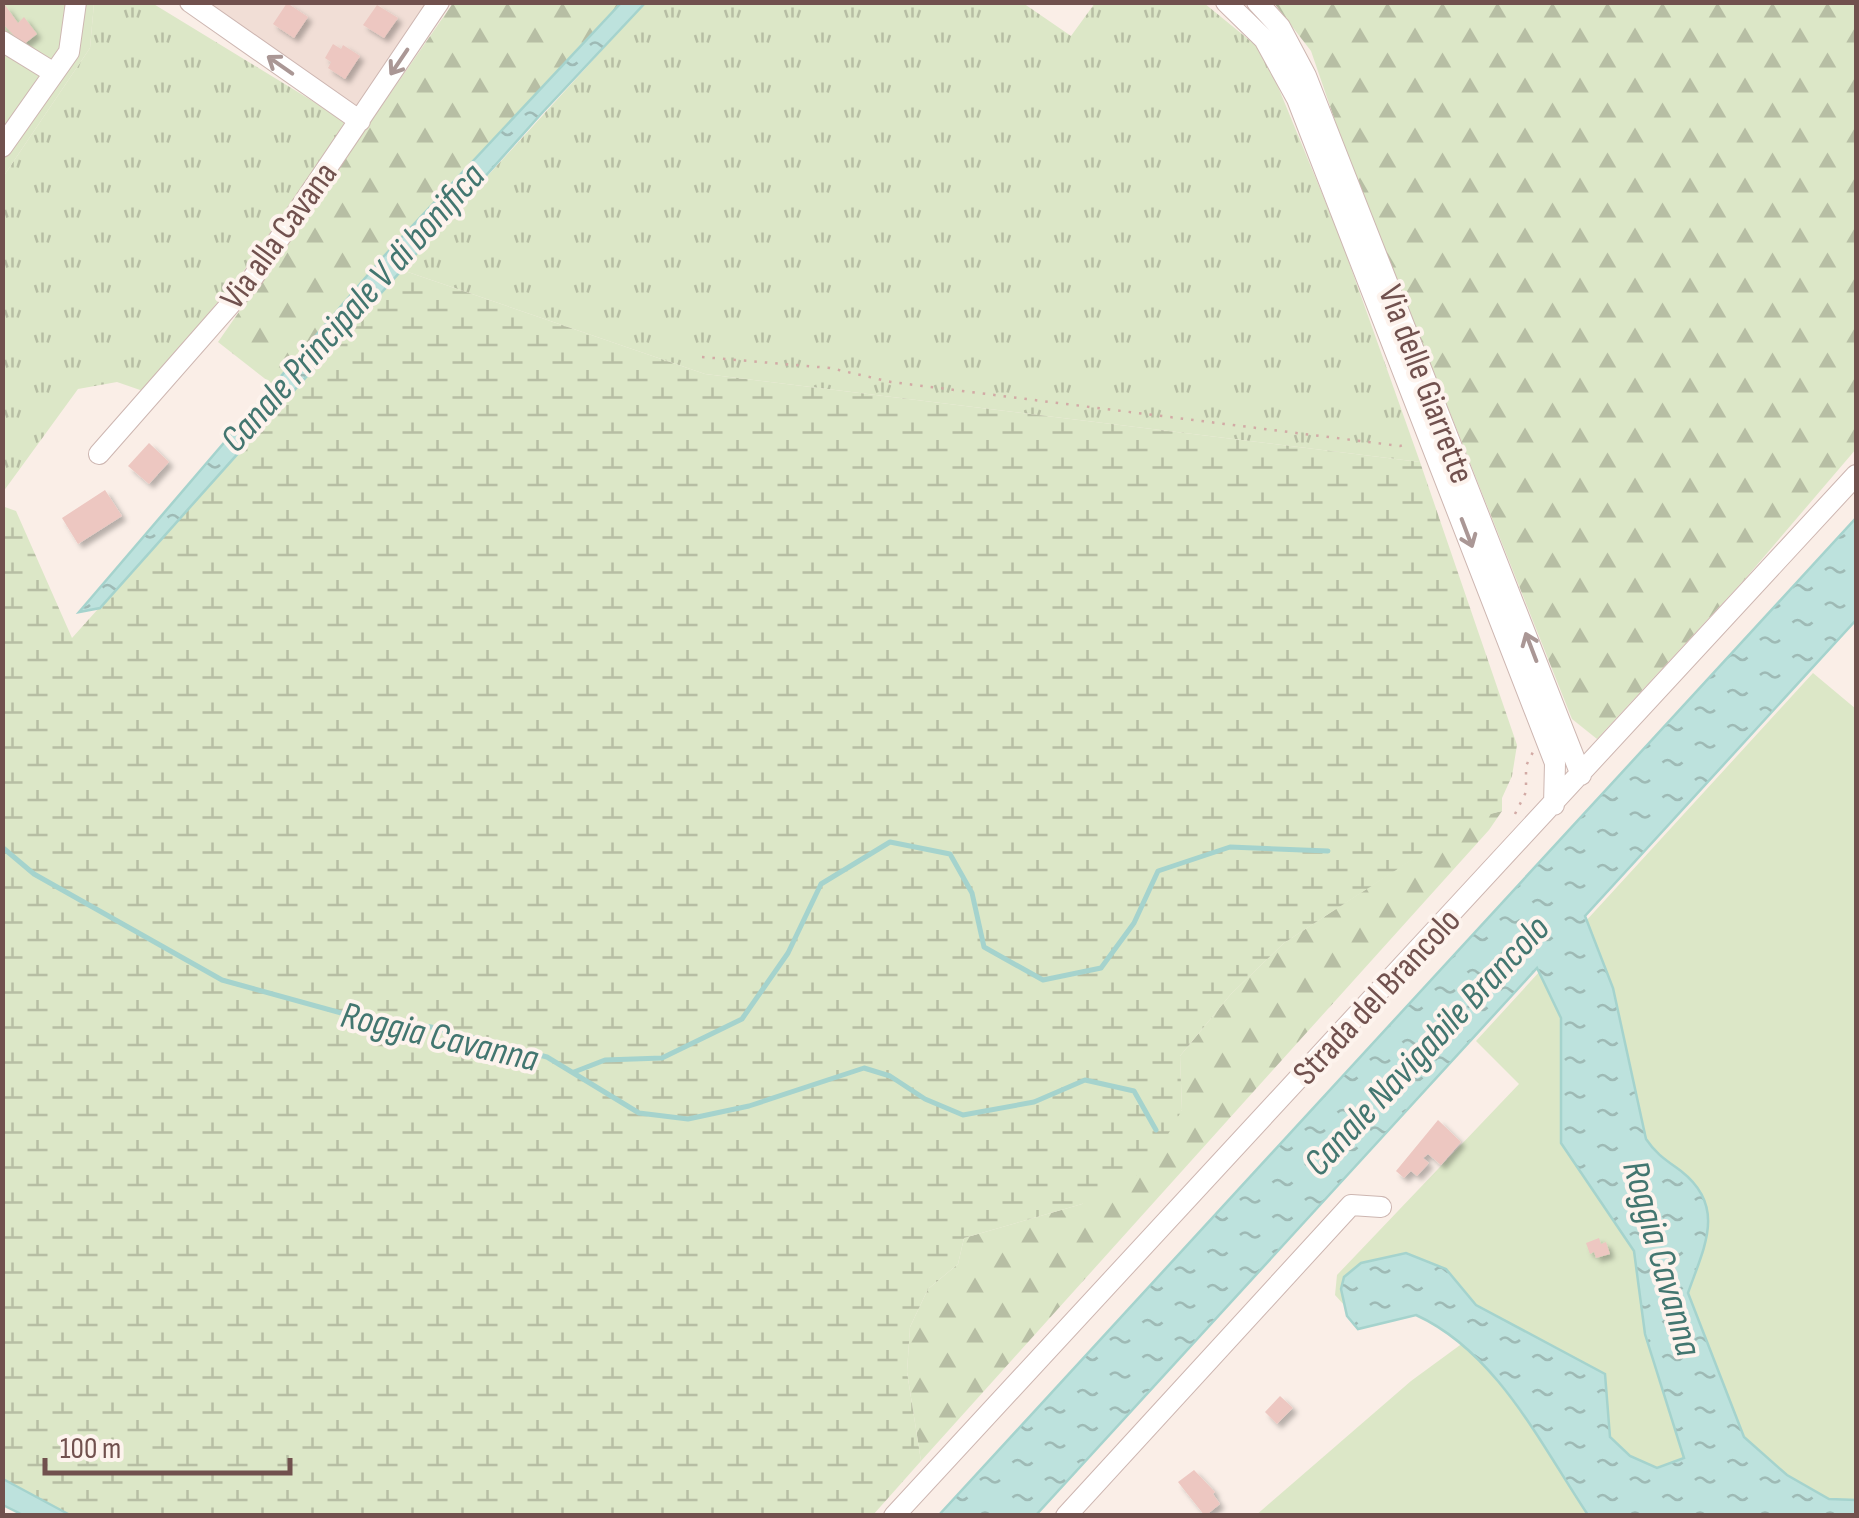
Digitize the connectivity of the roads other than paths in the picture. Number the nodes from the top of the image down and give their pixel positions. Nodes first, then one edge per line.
1 (76, 2) edge
2 (190, 2) edge
3 (439, 2) edge
4 (1226, 2) edge
5 (1257, 2) edge
6 (2, 41) edge
7 (54, 73) junction
8 (360, 121) junction
9 (2, 147) edge
10 (99, 454) dead end
11 (1856, 475) edge
12 (1599, 755) junction
13 (1563, 756) junction
14 (1581, 775) junction
15 (1559, 798) junction
16 (1381, 1207) dead end
17 (894, 1516) edge
18 (1066, 1516) edge

1 - 7 street
8 -> 2 street
3 -> 8 street, Via alla Cavana
4 -> 13 street, Via delle Giarrette
13 -> 5 street, Via delle Giarrette
6 - 7 street
7 - 9 street
8 - 10 street, Via alla Cavana
11 - 12 street, Strada del Brancolo
12 - 13 street
12 - 14 street, Strada del Brancolo
13 - 14 street, Via delle Giarrette
13 - 15 street, Via delle Giarrette
14 - 15 street, Strada del Brancolo
15 - 17 street, Strada del Brancolo
16 - 18 street

